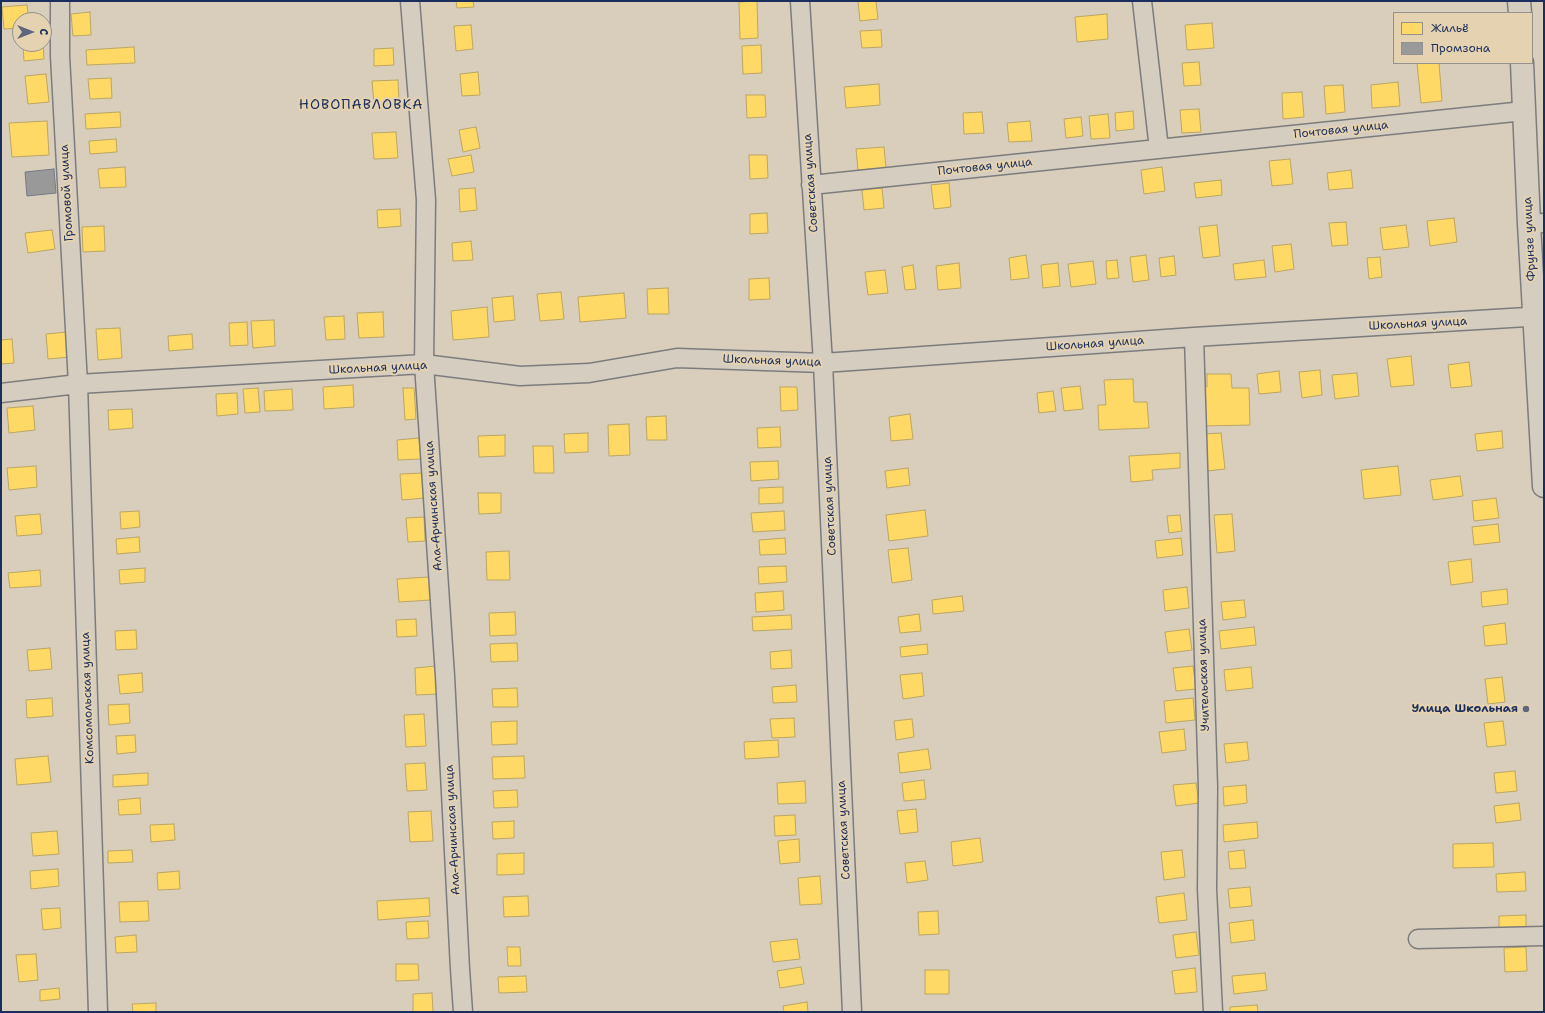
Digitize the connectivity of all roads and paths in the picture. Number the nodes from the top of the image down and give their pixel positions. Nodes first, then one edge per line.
1 (60, 1) edge
2 (410, 1) edge
3 (800, 1) edge
4 (1142, 1) edge
5 (1519, 1) edge
6 (1520, 12) edge
7 (1522, 64) edge
8 (1524, 111) junction
9 (1159, 149) junction
10 (811, 185) junction
11 (1536, 224) edge
12 (1539, 317) edge
13 (1194, 338) junction
14 (823, 363) junction
15 (424, 364) junction
16 (78, 384) junction
17 (1, 393) edge
18 (1544, 486) edge
19 (1544, 936) edge
20 (1418, 939) dead end
21 (98, 1012) edge
22 (463, 1012) edge
23 (852, 1012) edge
24 (1213, 1012) edge

1 - 16 street, Громовой улица
2 - 15 street, Ала-Арчинская улица
3 - 10 street, Советская улица
4 - 9 street
5 - 6 main road
7 - 8 main road, Фрунзе улица
8 - 9 street, Почтовая улица
8 - 11 main road, Фрунзе улица
9 - 10 street, Почтовая улица
10 - 14 street, Советская улица
11 - 12 main road, Фрунзе улица
12 - 13 street, Школьная улица
12 - 18 main road, Фрунзе улица
13 - 14 street, Школьная улица
13 - 24 street, Учительская улица
14 - 15 street, Школьная улица
14 - 23 street, Советская улица
15 - 16 street, Школьная улица
15 - 22 street, Ала-Арчинская улица
16 - 17 street, Школьная улица
16 - 21 street, Комсомольская улица
19 - 20 street

